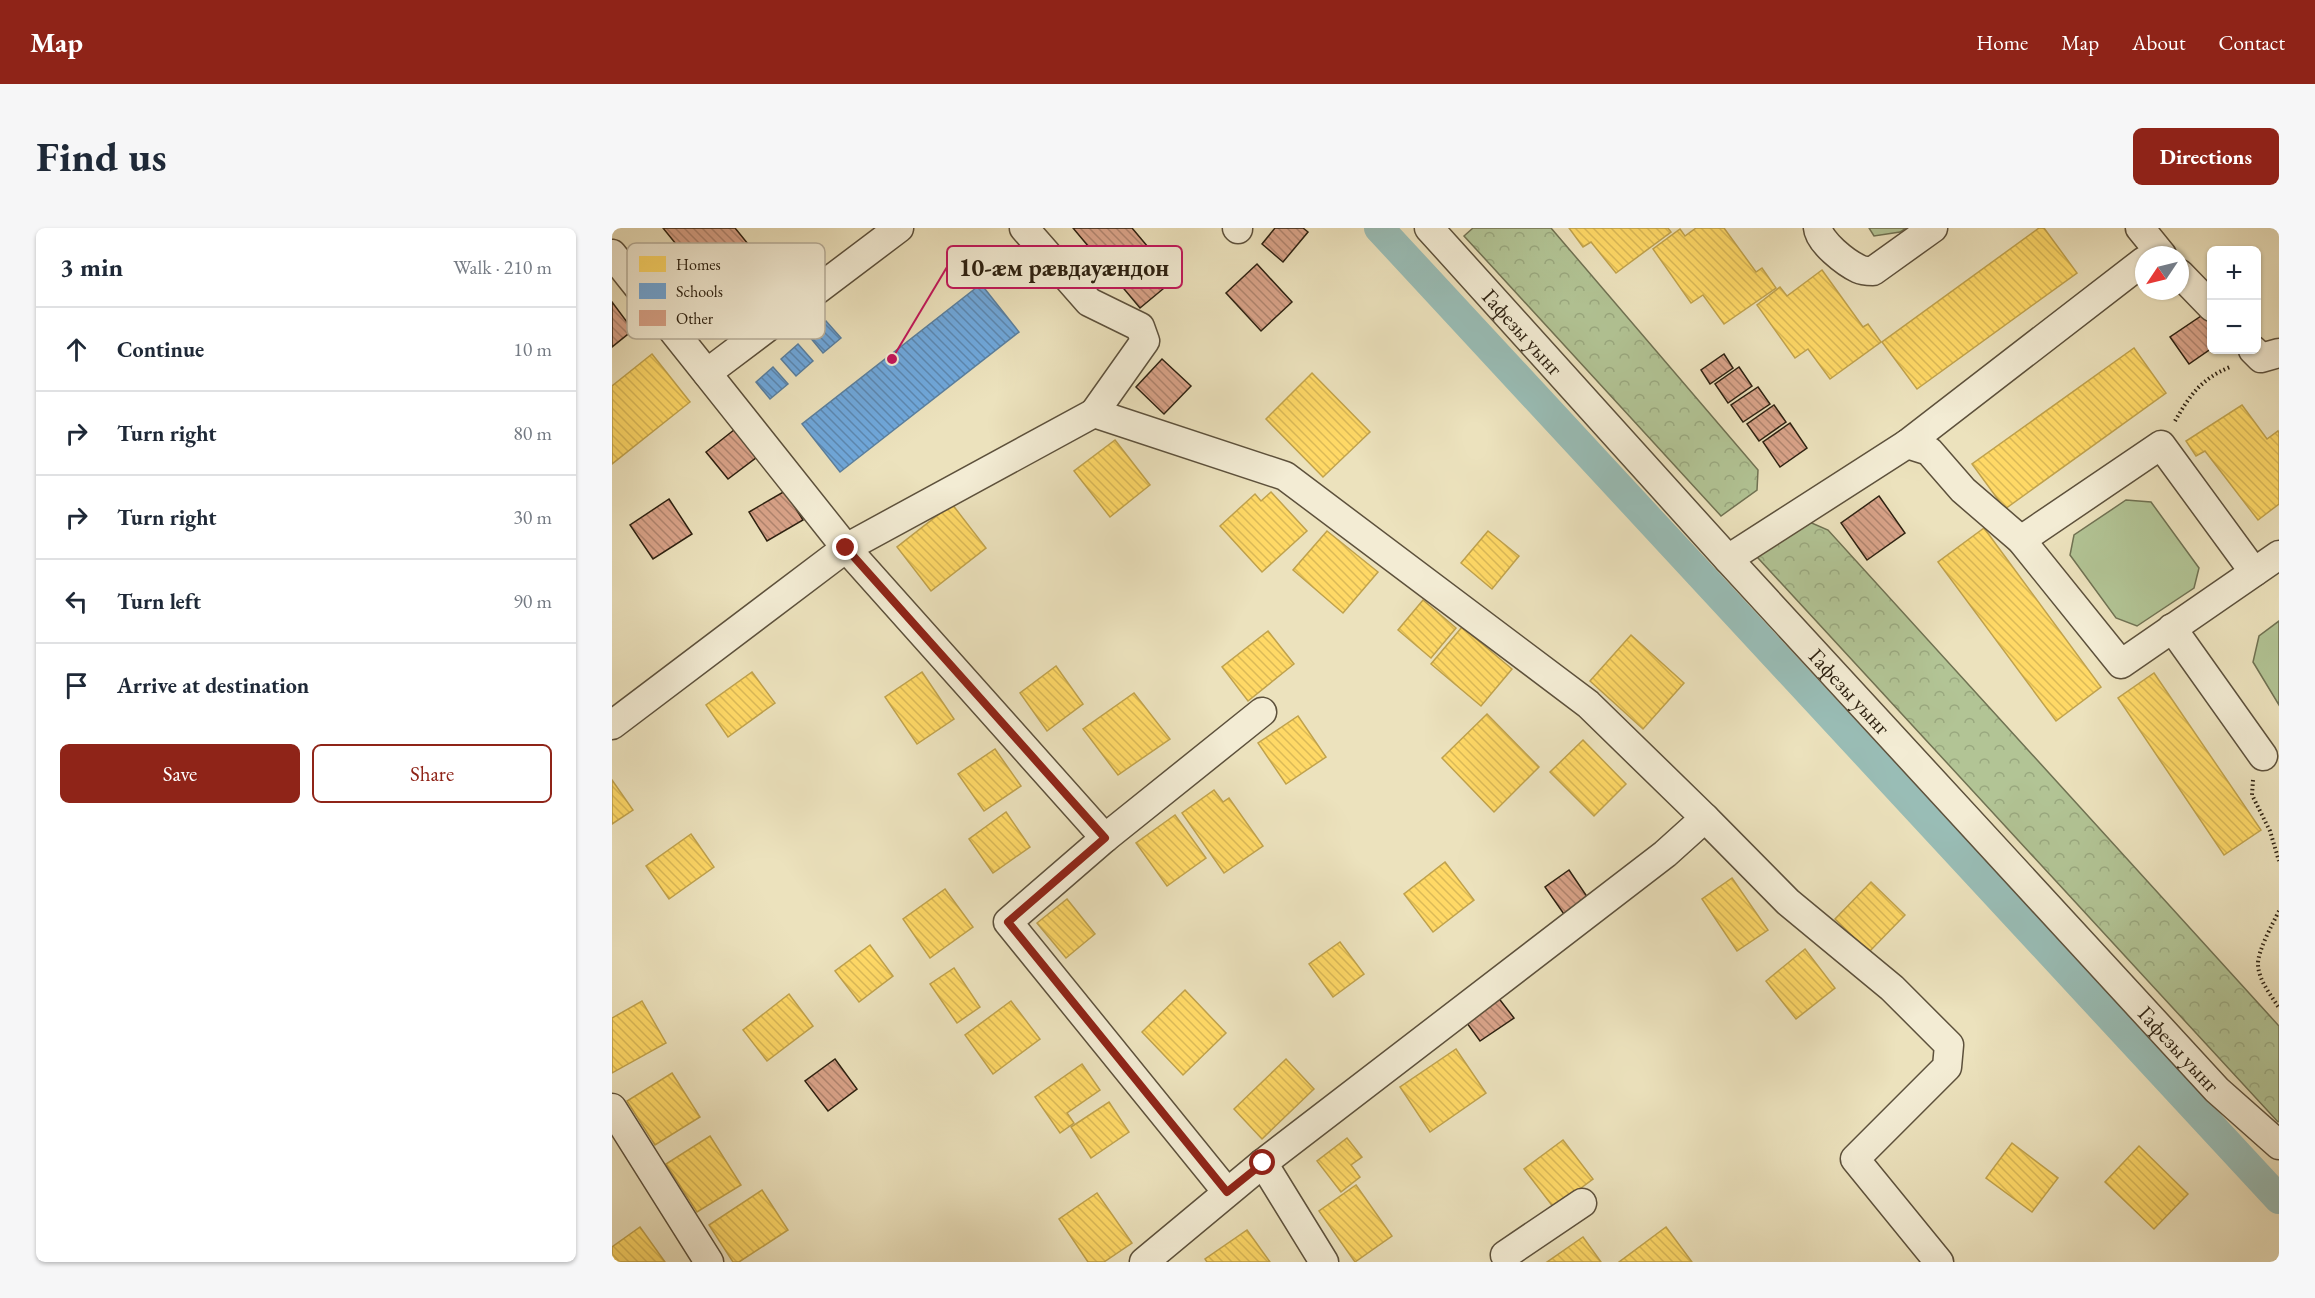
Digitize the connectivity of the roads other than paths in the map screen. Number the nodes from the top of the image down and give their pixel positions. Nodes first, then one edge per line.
1 (898, 228) edge
2 (1024, 228) edge
3 (1818, 228) edge
4 (1933, 228) edge
5 (2140, 228) edge
6 (1436, 230) edge
7 (2149, 246) edge
8 (612, 254) edge
9 (2135, 270) edge
10 (627, 273) edge
11 (825, 283) edge
12 (2189, 284) edge
13 (2207, 303) edge
14 (680, 339) edge
15 (752, 339) edge
16 (2279, 353) edge
17 (2243, 354) edge
18 (707, 373) junction
19 (1094, 413) junction
20 (1907, 444) junction
21 (2021, 540) junction
22 (846, 548) junction
23 (2279, 555) edge
24 (1728, 560) junction
25 (2254, 572) junction
26 (2172, 628) junction
27 (1262, 712) dead end
28 (612, 725) edge
29 (2263, 756) road end
30 (1705, 818) junction
31 (1105, 838) junction
32 (612, 1108) edge
33 (2279, 1145) edge
34 (1263, 1163) junction
35 (1227, 1192) junction
36 (1582, 1203) dead end
37 (1504, 1260) edge
38 (709, 1262) edge
39 (1144, 1262) edge
40 (1324, 1262) edge
41 (1939, 1262) edge

1 - 11 street
2 - 19 street
3 - 4 street
5 - 7 street
6 - 24 street, Гафезы уынг
8 - 10 street
9 - 20 street
12 - 13 street
14 - 18 street
15 - 18 street
16 - 17 street
18 - 22 street
19 - 22 street
19 - 30 street
20 - 21 street
20 - 24 street
21 - 25 street
21 - 26 street
22 - 28 street
22 - 31 street
23 - 25 street
24 - 33 street, Гафезы уынг
25 - 26 street
26 - 29 street
27 - 31 street
30 - 34 street
30 - 41 street
31 - 35 street
32 - 38 street
34 - 35 street
34 - 40 street
35 - 39 street
36 - 37 street

